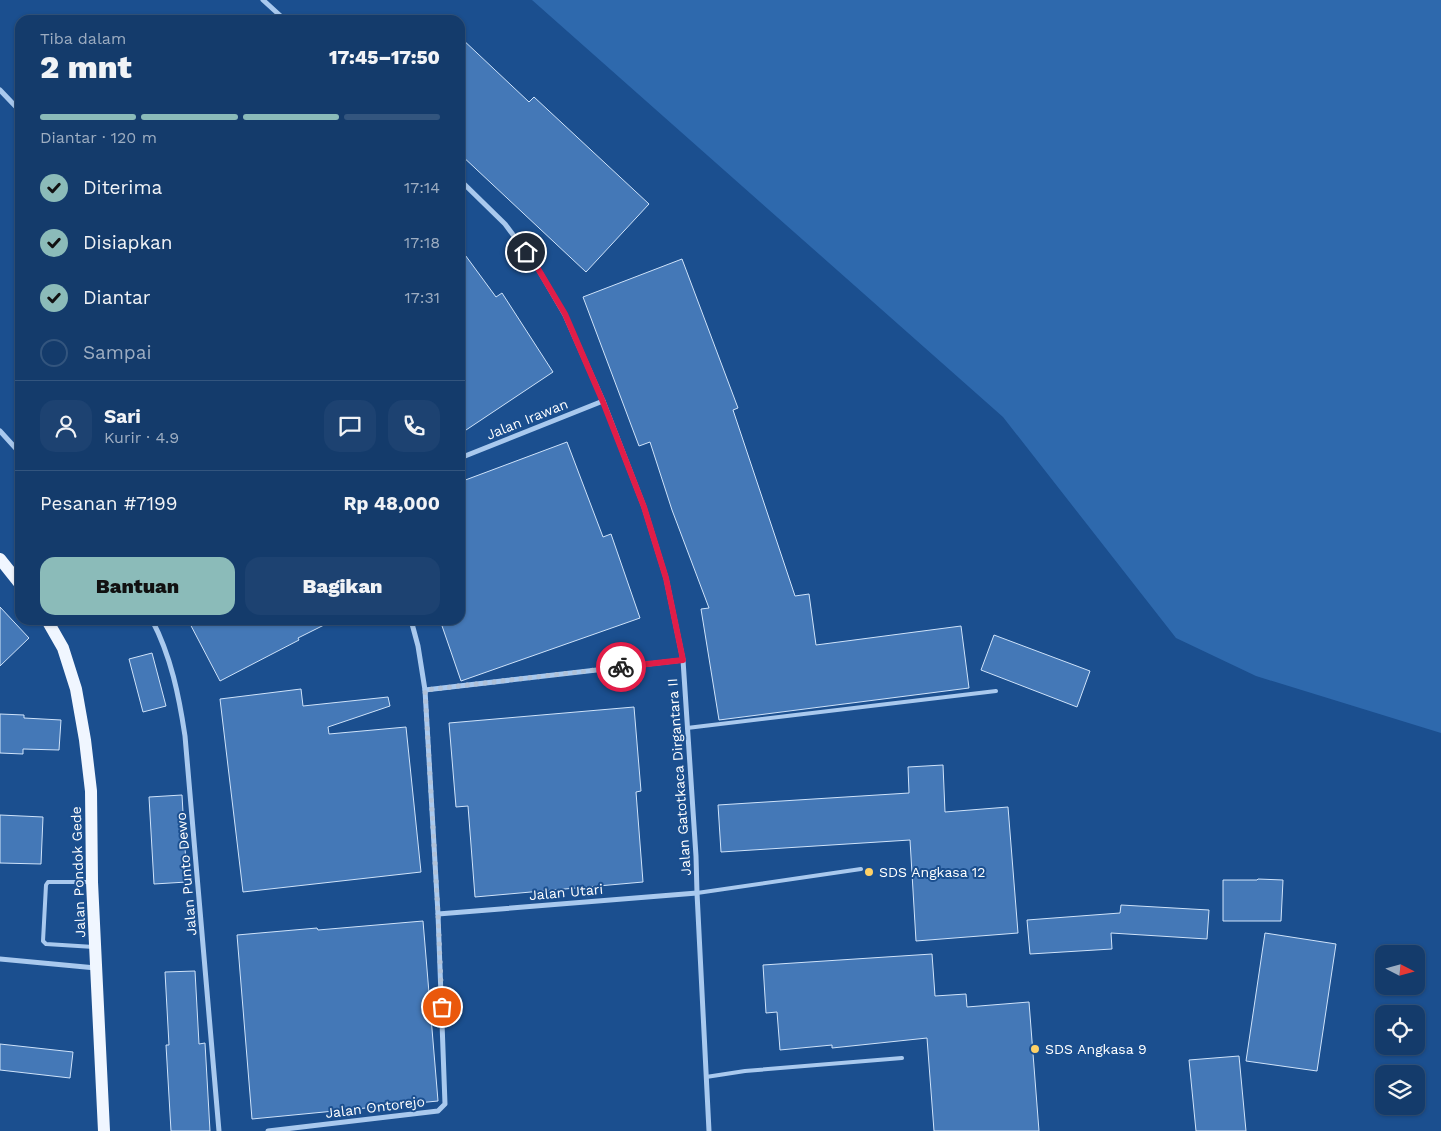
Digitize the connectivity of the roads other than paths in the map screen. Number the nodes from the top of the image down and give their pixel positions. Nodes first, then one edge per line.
1 (263, 0) edge
2 (280, 15) edge
3 (0, 90) edge
4 (15, 106) edge
5 (465, 185) edge
6 (603, 402) junction
7 (0, 431) edge
8 (15, 448) edge
9 (465, 456) edge
10 (0, 560) edge
11 (15, 578) edge
12 (50, 625) edge
13 (154, 625) edge
14 (412, 625) edge
15 (683, 660) junction
16 (425, 690) junction
17 (996, 691) dead end
18 (688, 728) junction
19 (860, 870) dead end
20 (92, 882) junction
21 (696, 892) junction
22 (438, 914) junction
23 (96, 947) junction
24 (0, 959) edge
25 (97, 968) junction
26 (902, 1058) dead end
27 (706, 1077) junction
28 (104, 1131) edge
29 (219, 1131) edge
30 (268, 1131) edge
31 (709, 1131) edge

1 - 2 street
3 - 4 street
5 - 6 street, Jalan Gatotkaca Dirgantara II
6 - 9 street, Jalan Irawan
6 - 15 street, Jalan Gatotkaca Dirgantara II
7 - 8 street
10 - 11 main road
12 - 20 main road, Jalan Pondok Gede
13 - 29 street, Jalan Punto Dewo
14 - 16 street, Jalan Ontorejo
15 - 16 street
15 - 18 street, Jalan Gatotkaca Dirgantara II
16 - 22 street, Jalan Ontorejo
17 - 18 lane
18 - 21 street, Jalan Gatotkaca Dirgantara II
19 - 21 lane
20 - 23 main road, Jalan Pondok Gede
20 - 23 lane
21 - 22 street, Jalan Utari
21 - 27 street, Jalan Gatotkaca Dirgantara II
22 - 30 street, Jalan Ontorejo
23 - 25 main road, Jalan Pondok Gede
24 - 25 street
25 - 28 main road, Jalan Pondok Gede
26 - 27 lane
27 - 31 street, Jalan Gatotkaca Dirgantara II

